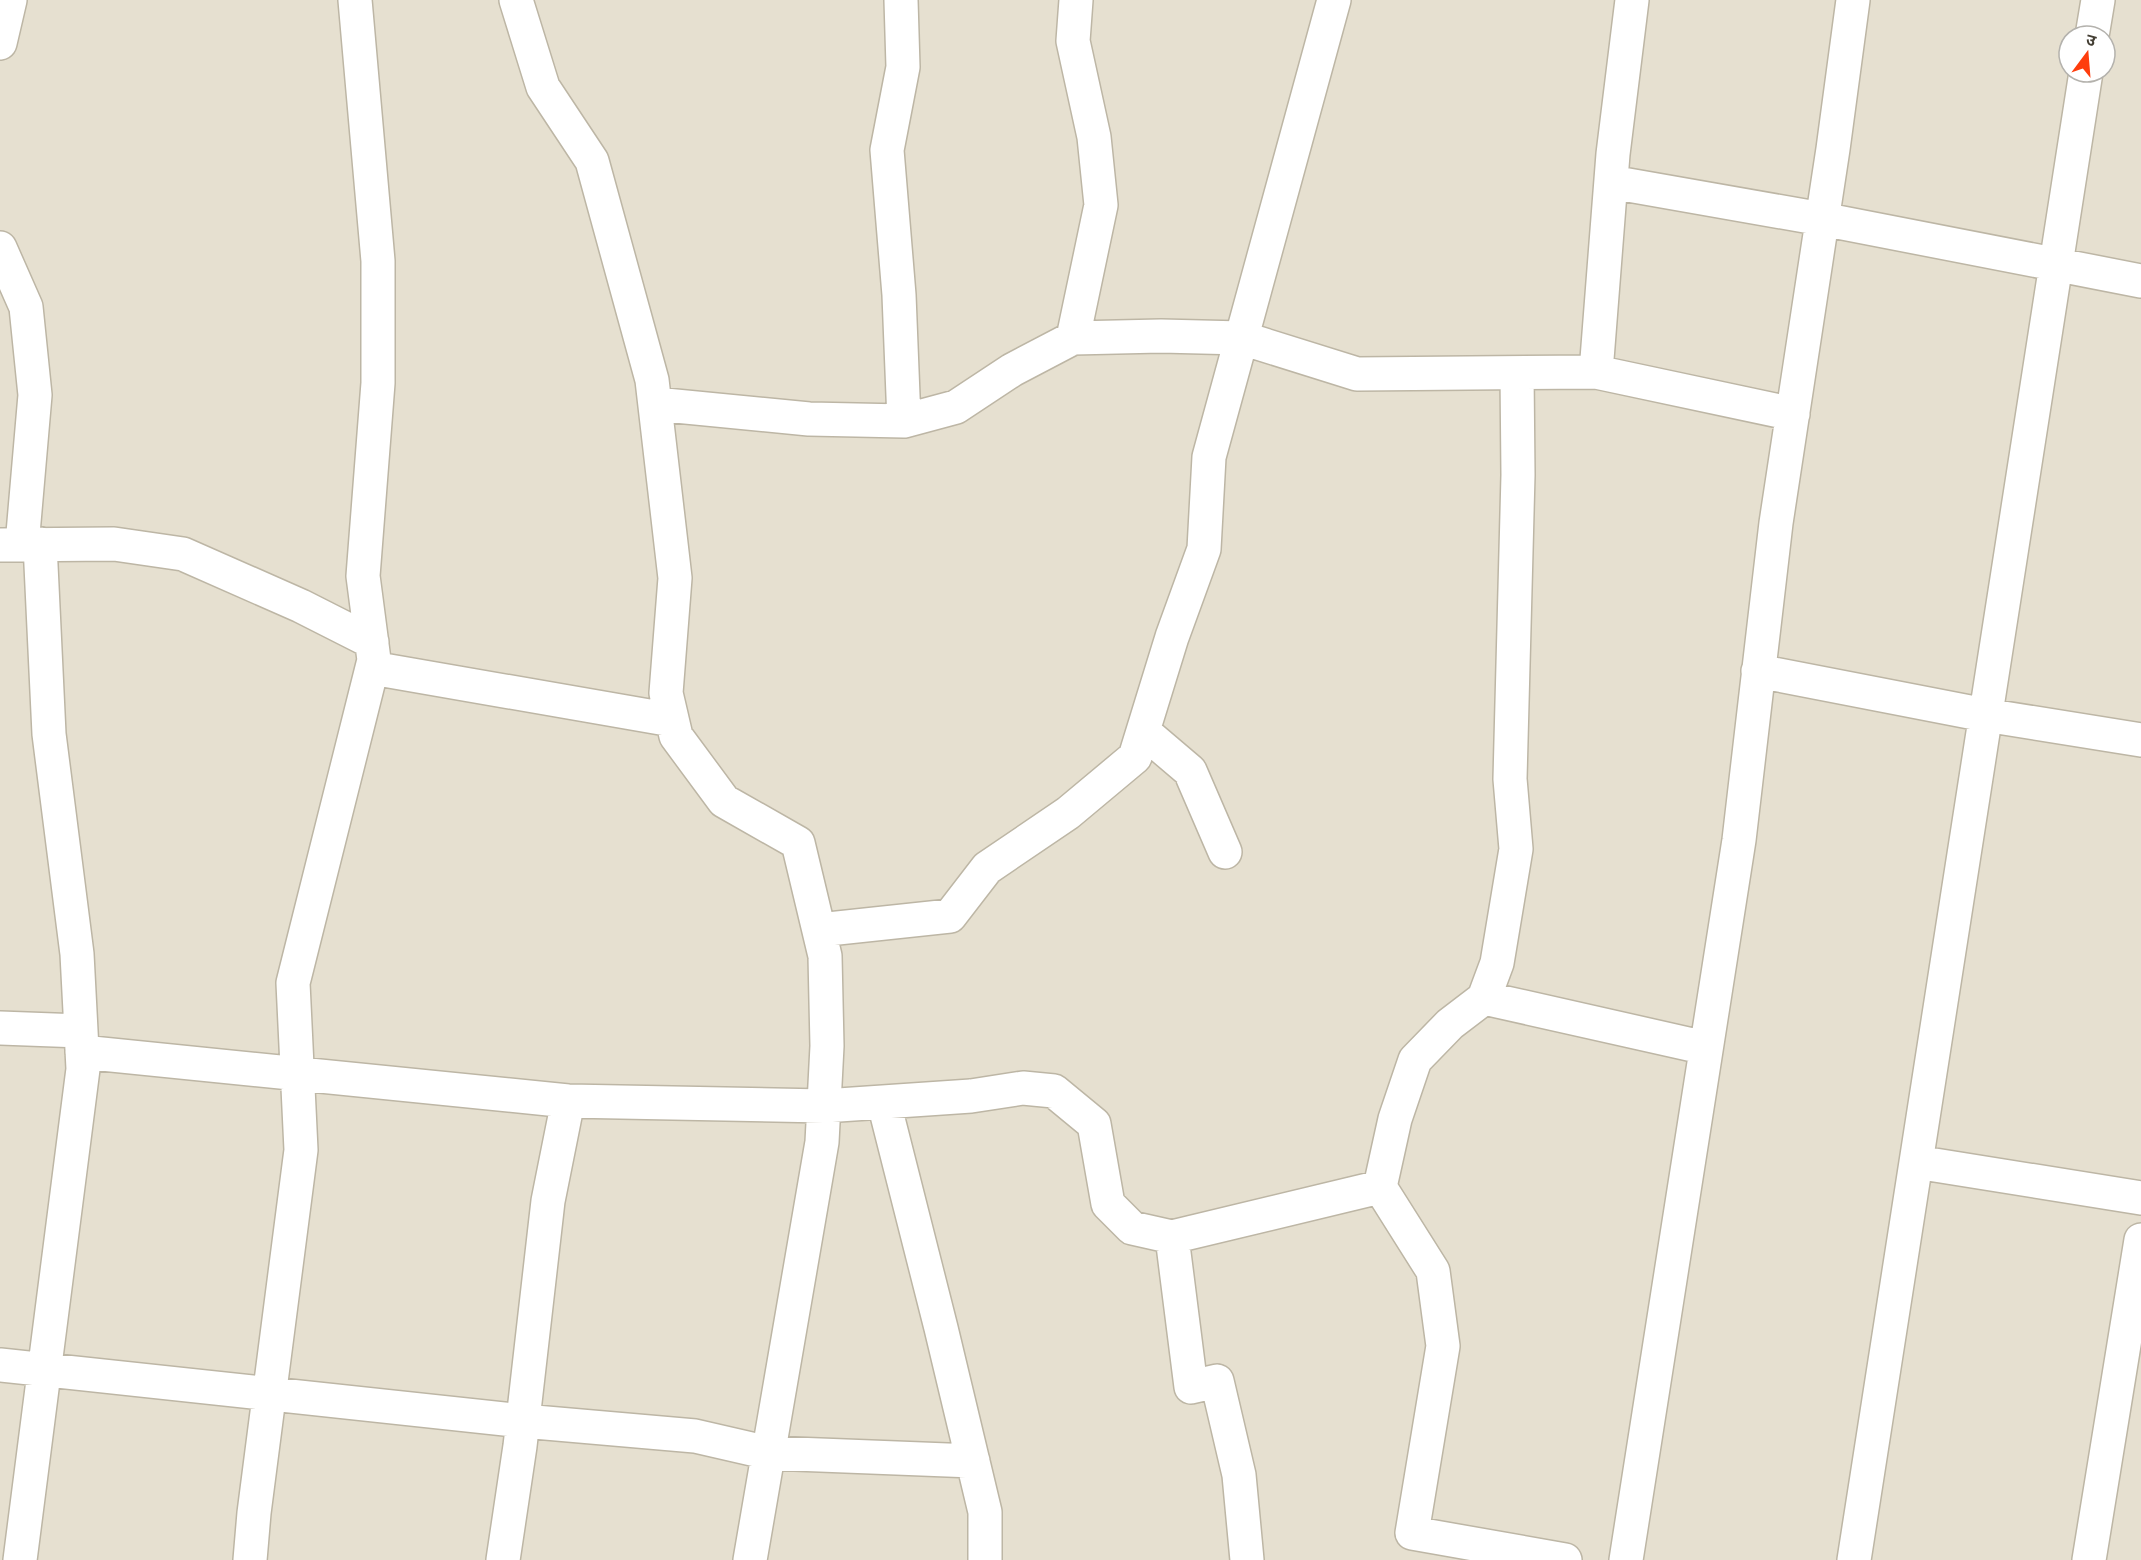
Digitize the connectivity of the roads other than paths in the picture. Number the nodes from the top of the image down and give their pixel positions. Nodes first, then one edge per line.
1 (10, 0) edge
2 (355, 0) edge
3 (516, 0) edge
4 (901, 0) edge
5 (1076, 0) edge
6 (1334, 0) edge
7 (1632, 0) edge
8 (1853, 0) edge
9 (2098, 0) edge
10 (2094, 24) edge
11 (0, 43) edge
12 (2084, 84) edge
13 (1611, 182) junction
14 (1822, 219) junction
15 (0, 248) edge
16 (2056, 263) junction
17 (2141, 281) edge
18 (1073, 338) junction
19 (1242, 338) junction
20 (1596, 372) junction
21 (1517, 373) junction
22 (655, 404) junction
23 (1792, 414) junction
24 (904, 421) junction
25 (21, 545) edge
26 (372, 655) junction
27 (1758, 671) junction
28 (1985, 715) junction
29 (672, 720) junction
30 (1143, 731) junction
31 (2141, 740) edge
32 (1225, 852) dead end
33 (819, 930) junction
34 (1484, 998) junction
35 (0, 1028) edge
36 (82, 1041) junction
37 (1706, 1048) junction
38 (297, 1074) junction
39 (568, 1101) junction
40 (884, 1102) junction
41 (824, 1106) junction
42 (1916, 1162) junction
43 (1380, 1187) junction
44 (2141, 1198) edge
45 (1172, 1237) junction
46 (2141, 1240) edge
47 (0, 1365) edge
48 (45, 1369) junction
49 (269, 1394) junction
50 (523, 1421) junction
51 (770, 1453) junction
52 (973, 1461) junction
53 (20, 1560) edge
54 (249, 1560) edge
55 (503, 1560) edge
56 (750, 1560) edge
57 (985, 1560) edge
58 (1247, 1560) edge
59 (1565, 1560) edge
60 (1626, 1560) edge
61 (1854, 1560) edge
62 (2089, 1560) edge

1 - 11 street
2 - 26 street
3 - 22 street
4 - 24 street
5 - 18 street
6 - 19 street
7 - 13 street
8 - 14 street
9 - 10 street
12 - 16 street
13 - 14 street
13 - 20 street
14 - 16 street
14 - 23 street
15 - 25 street
16 - 17 street
16 - 28 street
18 - 19 street
18 - 24 street
19 - 21 street
19 - 30 street
20 - 21 street
20 - 23 street
21 - 34 street
22 - 24 street
22 - 29 street
23 - 27 street
25 - 26 street
25 - 36 street
26 - 29 street
26 - 38 street
27 - 28 street
27 - 37 street
28 - 31 street
28 - 42 street
29 - 33 street
30 - 32 street
30 - 33 street
33 - 41 street
34 - 37 street
34 - 43 street
35 - 36 street
36 - 38 street
36 - 48 street
37 - 60 street
38 - 39 street
38 - 49 street
39 - 41 street
39 - 50 street
40 - 41 street
40 - 45 street
40 - 52 street
41 - 51 street
42 - 44 street
42 - 61 street
43 - 45 street
43 - 59 street
45 - 58 street
46 - 62 street
47 - 48 street
48 - 49 street
48 - 53 street
49 - 50 street
49 - 54 street
50 - 51 street
50 - 55 street
51 - 52 street
51 - 56 street
52 - 57 street

